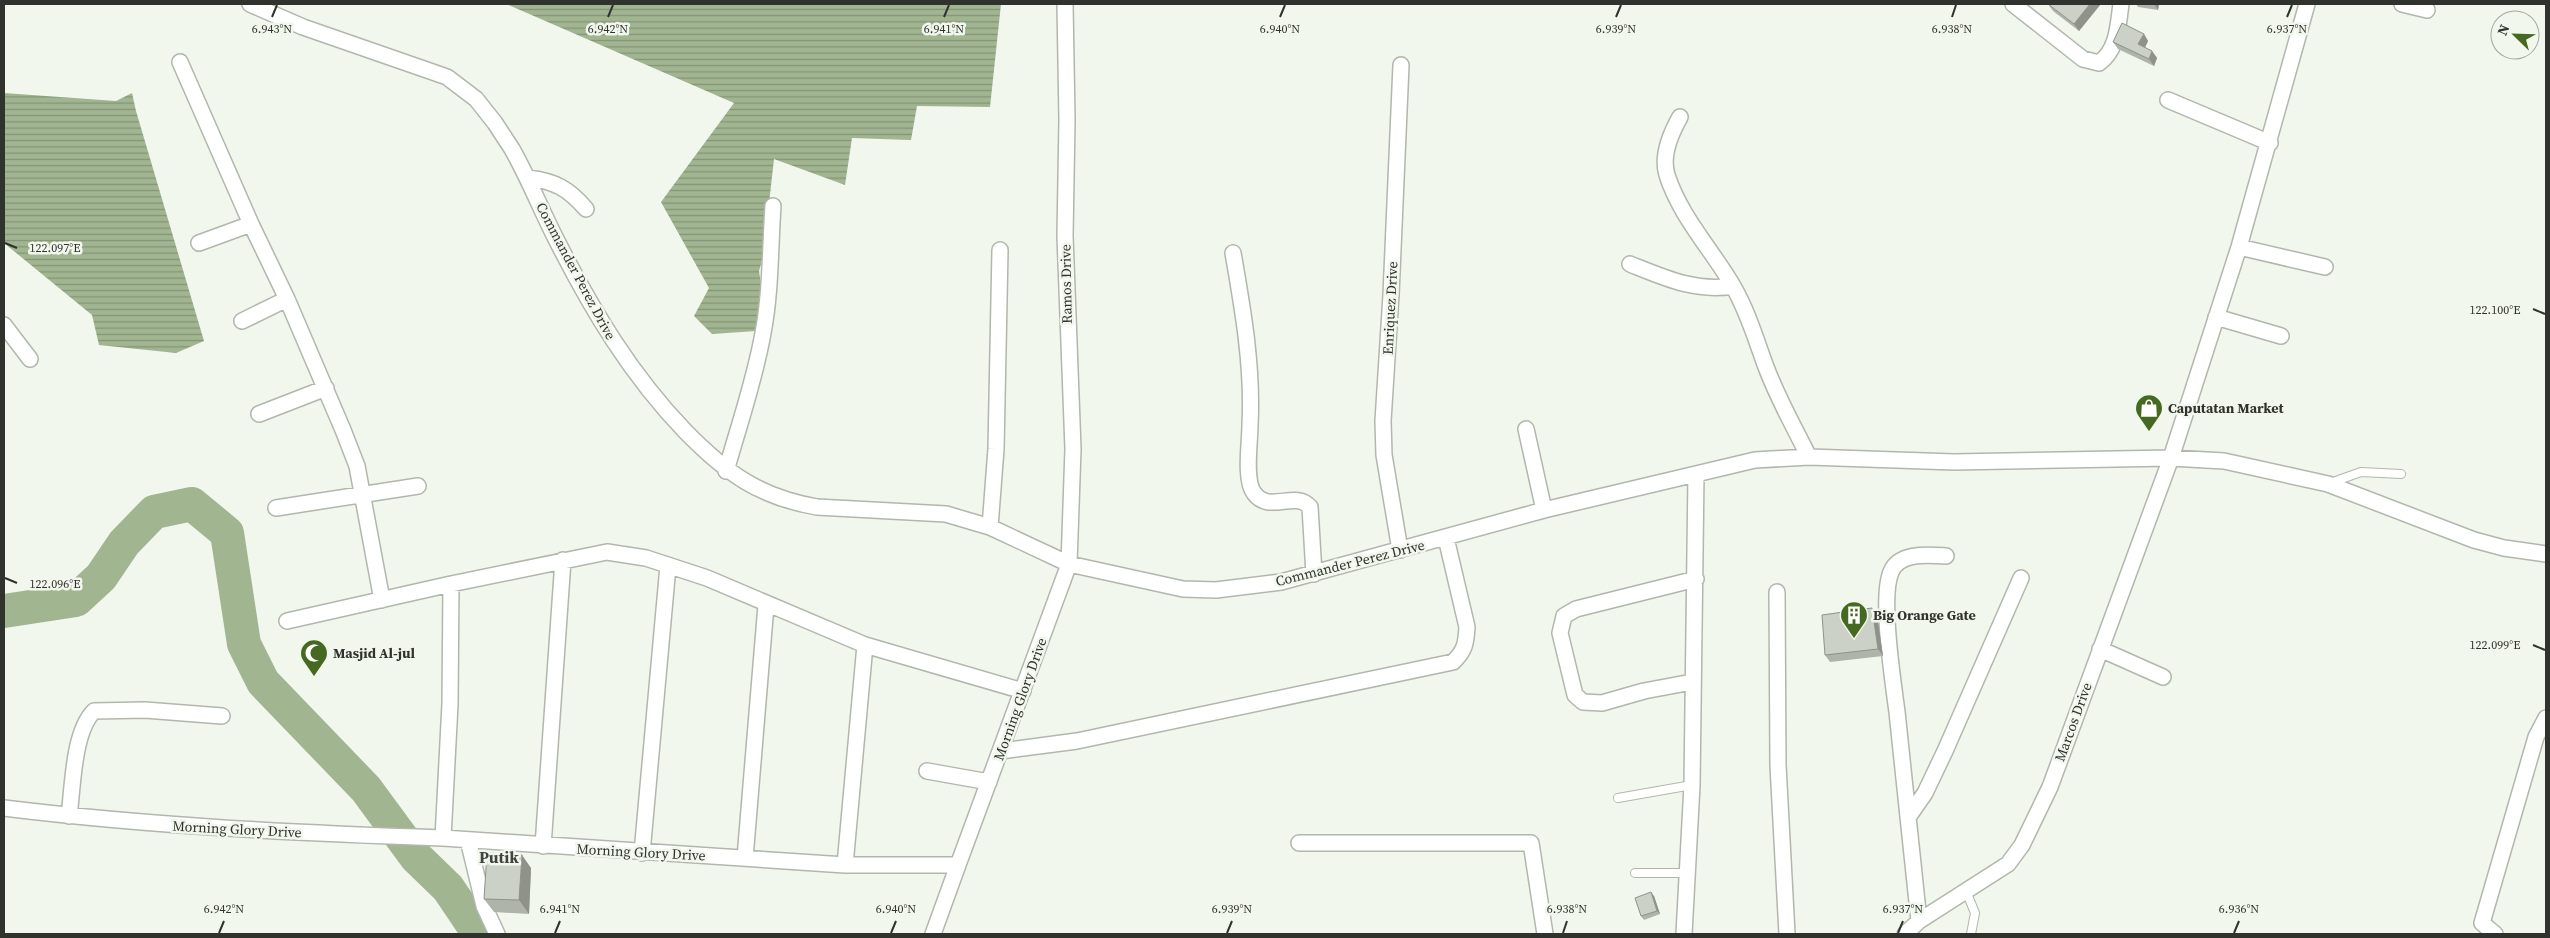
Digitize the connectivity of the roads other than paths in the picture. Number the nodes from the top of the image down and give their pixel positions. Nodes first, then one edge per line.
1 (250, 4) edge
2 (1065, 4) edge
3 (2013, 4) edge
4 (2121, 4) edge
5 (2306, 4) edge
6 (2402, 4) edge
7 (2427, 10) dead end
8 (180, 62) dead end
9 (1401, 65) dead end
10 (2168, 100) dead end
11 (1680, 117) dead end
12 (2270, 143) junction
13 (528, 178) junction
14 (773, 206) dead end
15 (586, 209) dead end
16 (250, 224) junction
17 (200, 242) dead end
18 (2239, 247) junction
19 (1000, 250) dead end
20 (1233, 254) dead end
21 (1630, 264) dead end
22 (2325, 267) dead end
23 (1733, 286) junction
24 (287, 298) junction
25 (2216, 317) junction
26 (242, 321) dead end
27 (4, 324) edge
28 (2281, 336) dead end
29 (30, 359) dead end
30 (326, 388) junction
31 (259, 414) dead end
32 (1526, 429) dead end
33 (1809, 457) junction
34 (2171, 458) junction
35 (726, 470) junction
36 (1696, 474) junction
37 (2401, 474) dead end
38 (2328, 484) junction
39 (418, 486) dead end
40 (362, 494) junction
41 (276, 508) dead end
42 (1544, 510) junction
43 (990, 527) junction
44 (1446, 538) junction
45 (1400, 550) junction
46 (2546, 554) edge
47 (1946, 556) dead end
48 (563, 560) junction
49 (1069, 564) junction
50 (668, 566) junction
51 (1314, 574) junction
52 (1696, 578) junction
53 (2021, 578) dead end
54 (451, 584) junction
55 (1777, 592) dead end
56 (382, 600) junction
57 (766, 605) junction
58 (287, 621) dead end
59 (865, 645) junction
60 (2100, 649) junction
61 (2163, 677) dead end
62 (1692, 682) junction
63 (1023, 691) junction
64 (222, 716) dead end
65 (2546, 718) edge
66 (1002, 751) junction
67 (927, 770) dead end
68 (989, 782) junction
69 (1692, 785) junction
70 (1618, 798) dead end
71 (4, 808) edge
72 (69, 816) junction
73 (1909, 816) junction
74 (443, 838) junction
75 (468, 840) junction
76 (1299, 843) dead end
77 (543, 846) junction
78 (642, 853) junction
79 (745, 858) junction
80 (845, 865) junction
81 (958, 866) junction
82 (1635, 873) dead end
83 (1688, 874) junction
84 (1966, 891) junction
85 (1919, 921) junction
86 (497, 934) edge
87 (933, 934) edge
88 (1545, 934) edge
89 (1684, 934) edge
90 (1787, 934) edge
91 (1905, 934) edge
92 (1971, 934) edge
93 (2495, 934) edge

1 - 13 street, Commander Perez Drive
2 - 49 street, Ramos Drive
3 - 4 street
5 - 12 street, Marcos Drive
6 - 7 street
8 - 16 street
9 - 45 street, Enriquez Drive
10 - 12 street
11 - 23 street
12 - 18 street, Marcos Drive
13 - 15 street
13 - 35 street, Commander Perez Drive
14 - 35 street
16 - 17 street
16 - 24 street
18 - 22 street
18 - 25 street, Marcos Drive
19 - 43 street
20 - 51 street
21 - 23 street
23 - 33 street
24 - 26 street
24 - 30 street
25 - 28 street
25 - 34 street, Marcos Drive
27 - 29 street
30 - 31 street
30 - 40 street
32 - 42 street
33 - 34 street, Commander Perez Drive
33 - 36 street, Commander Perez Drive
34 - 38 street, Commander Perez Drive
34 - 60 street, Marcos Drive
35 - 43 street, Commander Perez Drive
36 - 42 street, Commander Perez Drive
36 - 52 street
37 - 38 lane
38 - 46 street, Commander Perez Drive
39 - 40 street
40 - 41 street
40 - 56 street
42 - 44 street, Commander Perez Drive
43 - 49 street, Commander Perez Drive
44 - 45 street, Commander Perez Drive
44 - 66 street
45 - 51 street, Commander Perez Drive
47 - 73 street
48 - 50 street
48 - 54 street
48 - 77 street
49 - 51 street, Commander Perez Drive
49 - 63 street, Morning Glory Drive
50 - 57 street
50 - 78 street
52 - 62 street
52 - 62 street
53 - 73 street
54 - 56 street
54 - 74 street
55 - 90 street
56 - 58 street
57 - 59 street
57 - 79 street
59 - 63 street
59 - 80 street
60 - 61 street
60 - 84 street, Marcos Drive
62 - 69 street
63 - 66 street, Morning Glory Drive
64 - 72 street
65 - 93 street
66 - 68 street, Morning Glory Drive
67 - 68 street
68 - 81 street, Morning Glory Drive
69 - 70 lane
69 - 83 street
71 - 72 street, Morning Glory Drive
72 - 74 street, Morning Glory Drive
73 - 85 street
74 - 75 street, Morning Glory Drive
75 - 77 street, Morning Glory Drive
75 - 86 street
76 - 88 street
77 - 78 street, Morning Glory Drive
78 - 79 street, Morning Glory Drive
79 - 80 street, Morning Glory Drive
80 - 81 street, Morning Glory Drive
81 - 87 street
82 - 83 lane
83 - 89 street
84 - 85 street, Marcos Drive
84 - 92 lane
85 - 91 street, Marcos Drive

